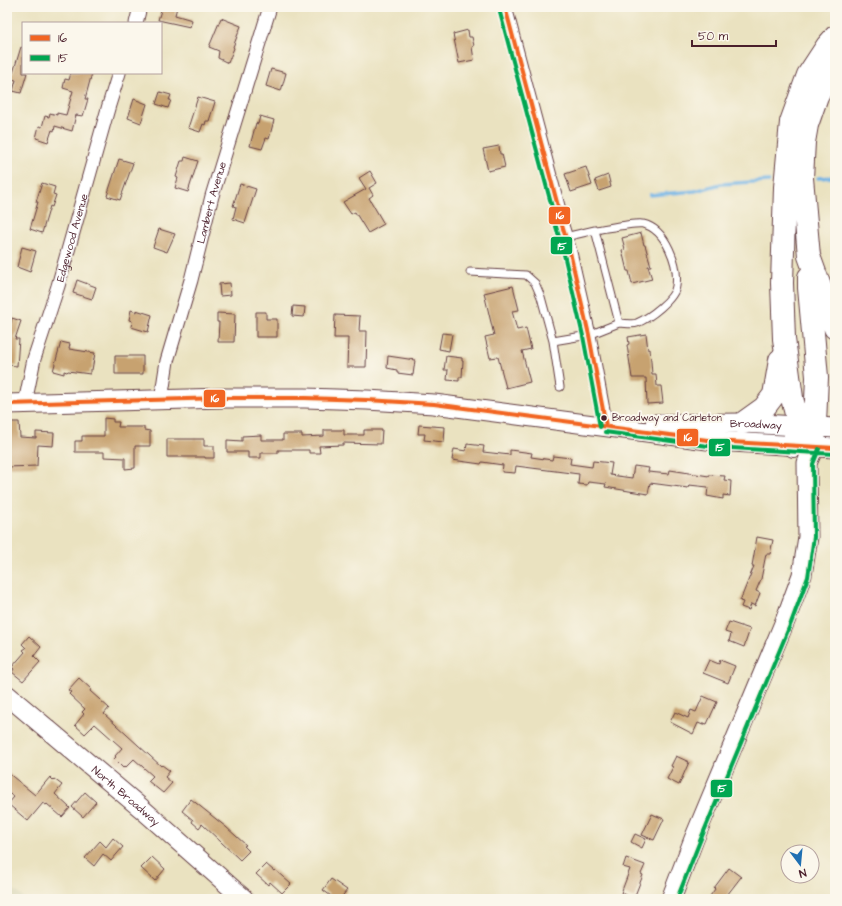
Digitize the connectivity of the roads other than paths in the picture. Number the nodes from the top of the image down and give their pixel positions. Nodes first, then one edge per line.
1 (140, 7) edge
2 (270, 7) edge
3 (505, 7) edge
4 (136, 22) edge
5 (835, 37) edge
6 (835, 65) edge
7 (119, 74) edge
8 (595, 230) junction
9 (565, 237) junction
10 (809, 256) junction
11 (470, 272) dead end
12 (619, 323) junction
13 (835, 328) edge
14 (589, 335) junction
15 (784, 339) junction
16 (553, 341) junction
17 (560, 387) dead end
18 (161, 400) junction
19 (16, 404) edge
20 (743, 423) junction
21 (606, 426) junction
22 (814, 441) edge
23 (7, 695) edge
24 (244, 899) edge
25 (671, 899) edge

1 - 4 street
2 - 18 street, Lambert Avenue
3 - 9 street
5 - 15 highway
6 - 10 highway
7 - 19 street, Edgewood Avenue
8 - 9 lane
8 - 12 lane
8 - 12 lane
9 - 14 street
10 - 13 highway
10 - 22 highway
11 - 16 lane
12 - 14 lane
14 - 16 lane
14 - 21 street
15 - 20 highway
15 - 22 highway
16 - 17 lane
18 - 19 main road, Broadway
18 - 21 main road, Broadway
20 - 21 main road, Broadway
20 - 22 main road, Broadway
21 - 22 main road, Broadway
22 - 25 main road
23 - 24 main road, North Broadway

